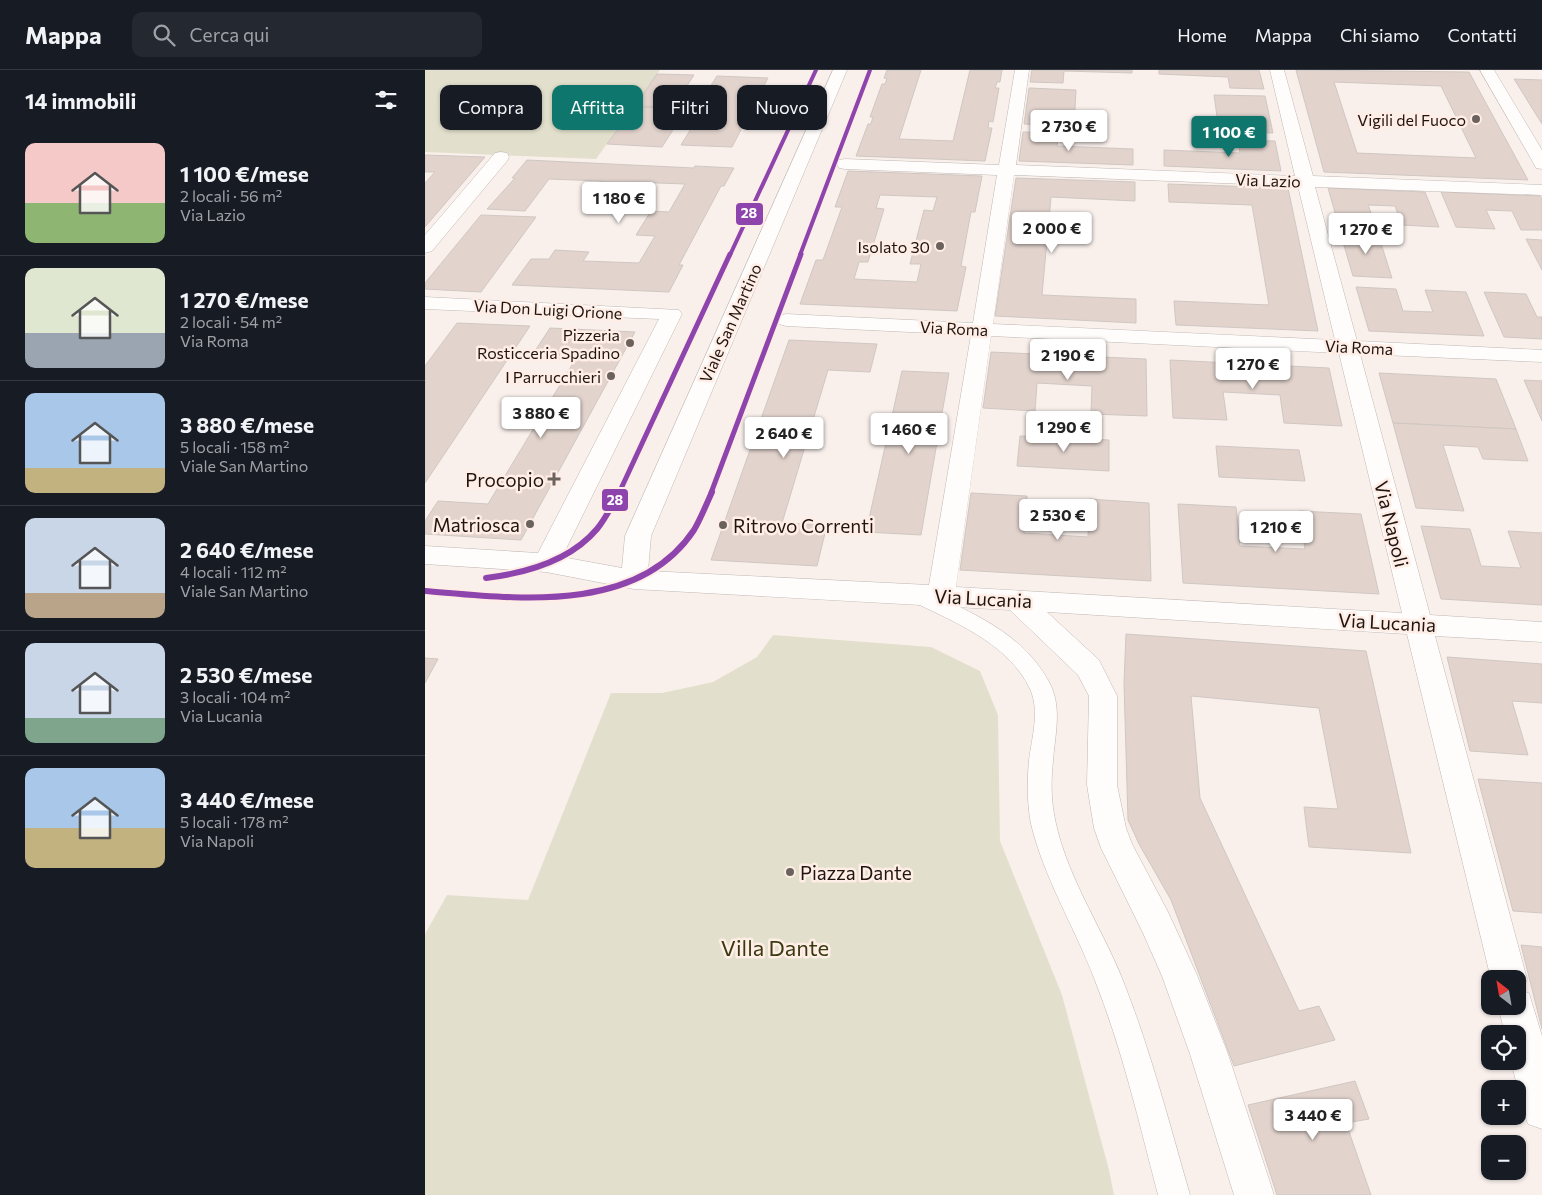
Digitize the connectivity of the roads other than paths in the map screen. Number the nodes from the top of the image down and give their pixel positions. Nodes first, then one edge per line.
1 (840, 70) edge
2 (1022, 70) edge
3 (1277, 70) edge
4 (1487, 70) edge
5 (501, 157) dead end
6 (845, 164) dead end
7 (1542, 164) edge
8 (1006, 170) junction
9 (1305, 181) junction
10 (1542, 190) edge
11 (425, 247) edge
12 (425, 303) edge
13 (786, 320) dead end
14 (982, 329) junction
15 (1347, 346) junction
16 (1542, 356) edge
17 (425, 555) edge
18 (546, 563) junction
19 (634, 580) junction
20 (914, 594) junction
21 (941, 596) junction
22 (1017, 600) junction
23 (1418, 624) junction
24 (1542, 632) edge
25 (1507, 970) edge
26 (1517, 1015) edge
27 (1542, 1110) edge
28 (1174, 1195) edge
29 (1254, 1195) edge

1 - 19 street, Viale San Martino
2 - 8 street
3 - 9 street, Via Napoli
4 - 7 street
5 - 11 street
6 - 8 street, Via Lazio
8 - 9 street, Via Lazio
8 - 14 street
9 - 10 street, Via Lazio
9 - 15 street, Via Napoli
12 - 18 street, Via Don Luigi Orione
13 - 14 street, Via Roma
14 - 15 street, Via Roma
14 - 21 street
15 - 16 street, Via Roma
15 - 23 street, Via Napoli
17 - 18 street, Via Lucania
18 - 19 street, Via Lucania
19 - 20 street, Via Lucania
20 - 21 street, Via Lucania
20 - 28 lane
21 - 22 street, Via Lucania
22 - 23 street, Via Lucania
22 - 29 street
23 - 24 street, Via Lucania
23 - 25 street, Via Napoli
26 - 27 street

